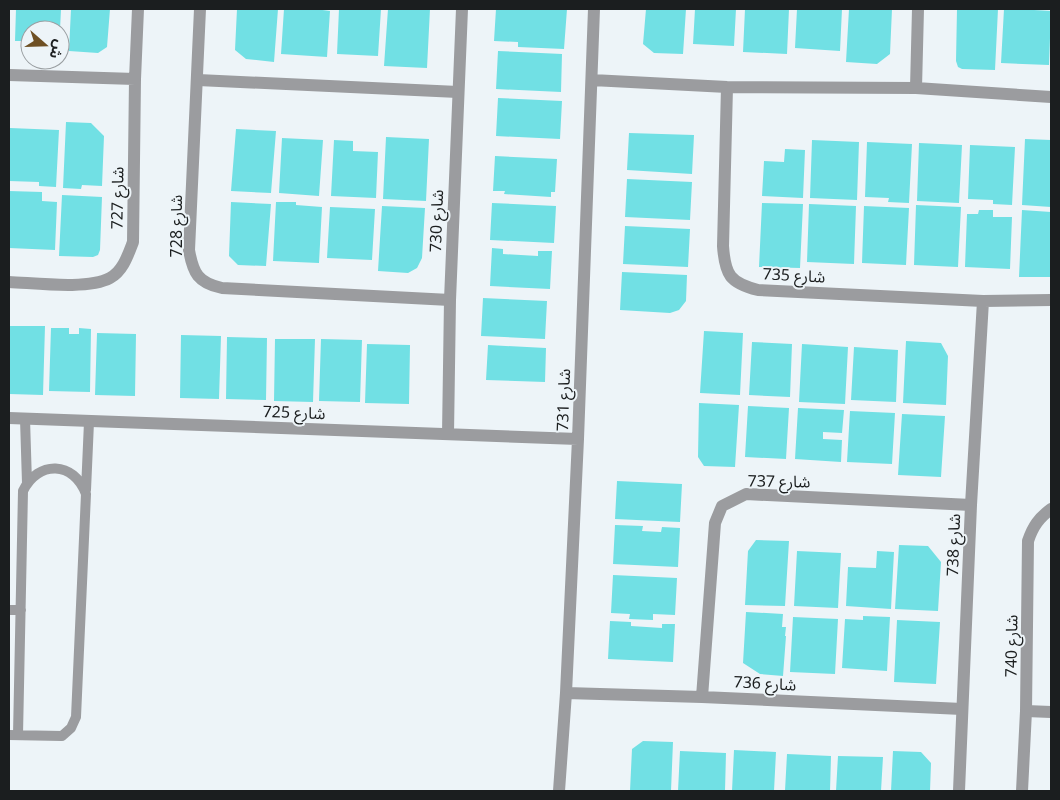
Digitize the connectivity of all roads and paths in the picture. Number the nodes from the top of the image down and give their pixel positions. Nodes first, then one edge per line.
1 (138, 9) edge
2 (200, 9) edge
3 (462, 9) edge
4 (594, 9) edge
5 (918, 9) edge
6 (9, 75) edge
7 (134, 79) junction
8 (198, 80) junction
9 (592, 80) junction
10 (727, 86) junction
11 (916, 88) junction
12 (458, 92) junction
13 (1051, 97) edge
14 (9, 282) edge
15 (450, 300) junction
16 (1051, 300) edge
17 (983, 301) junction
18 (9, 418) edge
19 (25, 418) junction
20 (89, 422) junction
21 (448, 434) junction
22 (578, 439) junction
23 (27, 483) junction
24 (86, 494) junction
25 (971, 504) junction
26 (1051, 509) edge
27 (9, 610) edge
28 (21, 610) junction
29 (566, 693) junction
30 (702, 697) junction
31 (962, 709) junction
32 (1026, 710) junction
33 (1051, 712) edge
34 (13, 735) edge
35 (559, 791) edge
36 (958, 791) edge
37 (1022, 791) edge

1 - 7 street, شارع 727
2 - 8 street, شارع 728
3 - 12 street, شارع 730
4 - 9 street, شارع 731
5 - 11 street
6 - 7 street
7 - 14 street, شارع 727
8 - 12 street
8 - 15 street, شارع 728
9 - 10 street
9 - 22 street, شارع 731
10 - 11 street
10 - 17 street, شارع 735
11 - 13 street
12 - 15 street, شارع 730
15 - 21 street, شارع 730
16 - 17 street, شارع 735
17 - 25 street, شارع 738
18 - 19 street, شارع 725
19 - 20 street, شارع 725
19 - 23 lane
20 - 21 street, شارع 725
20 - 24 lane
21 - 22 street, شارع 725
22 - 29 street, شارع 731
23 - 24 lane
23 - 28 lane
24 - 34 lane
25 - 30 street, شارع 737
25 - 31 street, شارع 738
26 - 32 street, شارع 740
27 - 28 lane
28 - 34 lane
29 - 30 street, شارع 736
29 - 35 street, شارع 731
30 - 31 street, شارع 736
31 - 36 street, شارع 738
32 - 33 street
32 - 37 street, شارع 740

